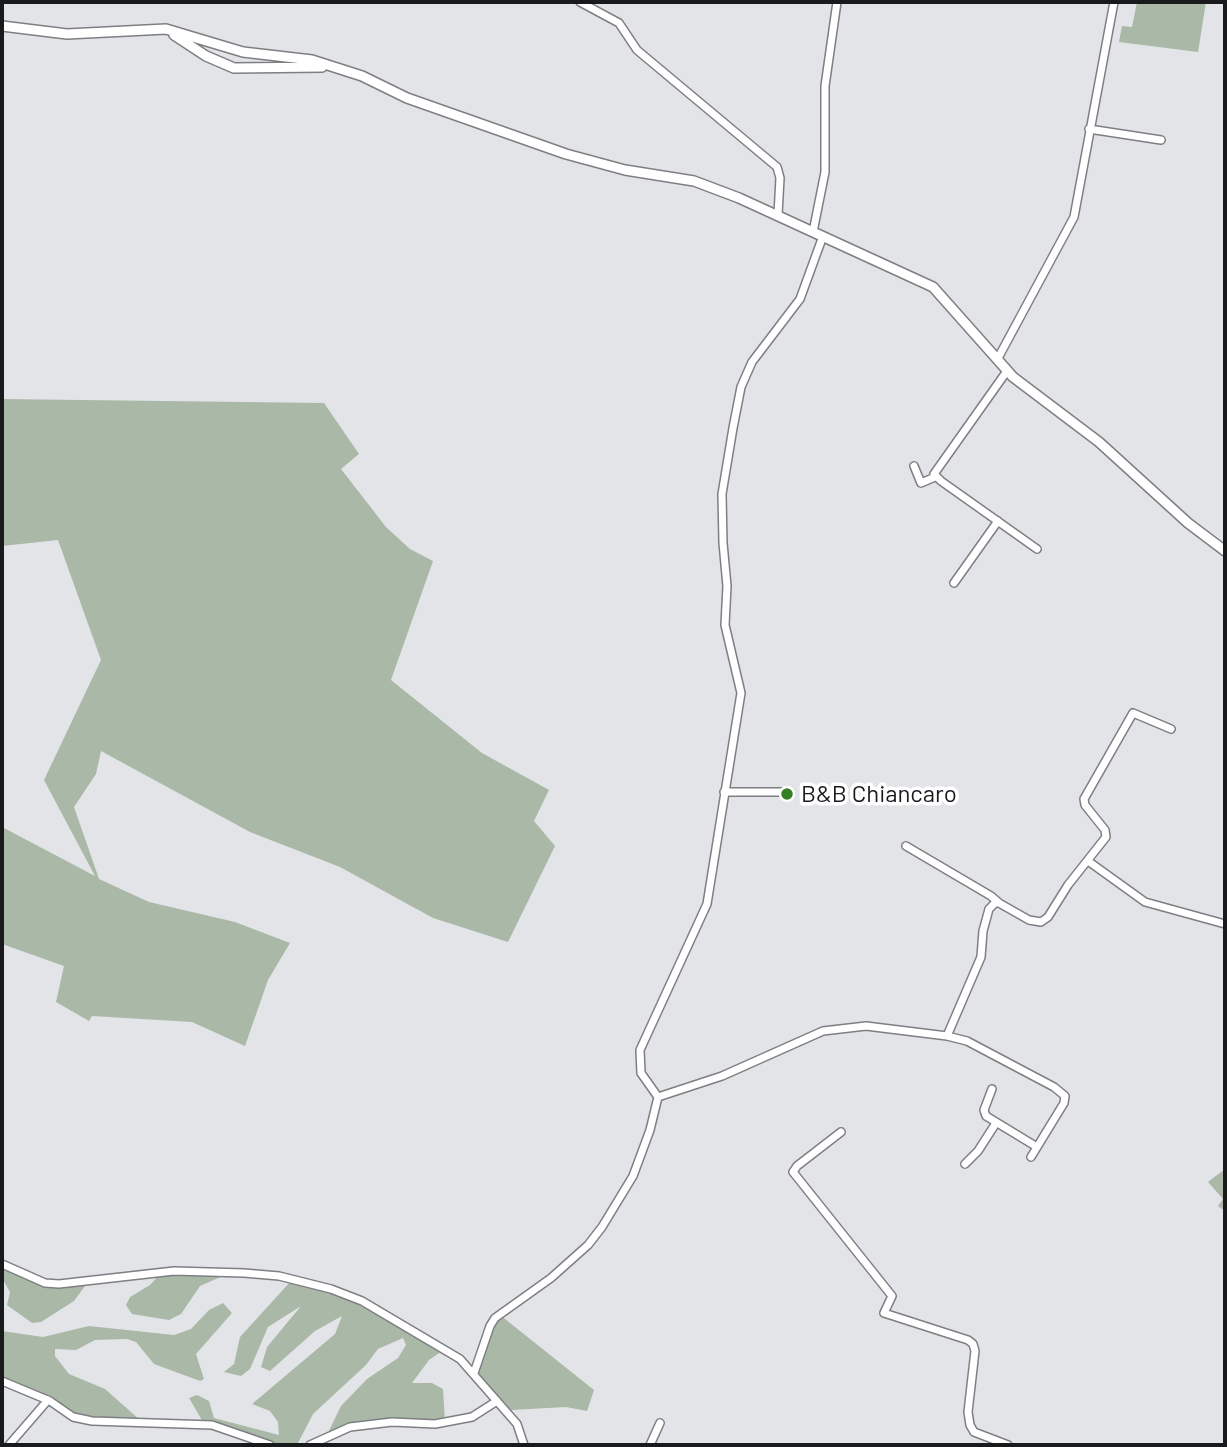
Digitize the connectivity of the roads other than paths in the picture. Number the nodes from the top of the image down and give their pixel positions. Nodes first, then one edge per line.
1 (580, 2) edge
2 (837, 2) edge
3 (1114, 2) edge
4 (2, 26) edge
5 (159, 28) junction
6 (337, 70) junction
7 (1089, 129) junction
8 (1161, 140) dead end
9 (778, 215) junction
10 (813, 232) junction
11 (823, 236) junction
12 (997, 360) junction
13 (1007, 371) junction
14 (914, 466) dead end
15 (935, 477) junction
16 (998, 521) junction
17 (1037, 549) dead end
18 (1225, 551) edge
19 (954, 583) dead end
20 (1171, 729) dead end
21 (724, 792) junction
22 (783, 792) dead end
23 (905, 846) dead end
24 (1088, 861) junction
25 (999, 903) junction
26 (1225, 925) edge
27 (947, 1036) junction
28 (992, 1090) dead end
29 (658, 1097) junction
30 (996, 1123) junction
31 (841, 1132) dead end
32 (1037, 1147) junction
33 (1031, 1157) dead end
34 (965, 1164) dead end
35 (2, 1264) edge
36 (474, 1373) junction
37 (2, 1381) edge
38 (48, 1400) junction
39 (496, 1401) junction
40 (660, 1423) dead end
41 (9, 1445) edge
42 (270, 1445) edge
43 (310, 1445) edge
44 (524, 1445) edge
45 (650, 1445) edge
46 (1008, 1445) edge

1 - 9 street
2 - 10 street
3 - 7 street
4 - 5 street
5 - 6 street
5 - 6 street
6 - 9 street
7 - 8 street
7 - 12 street
9 - 10 street
10 - 11 street
11 - 12 street
11 - 21 street
12 - 13 street
13 - 15 street
13 - 18 street
14 - 15 street
15 - 16 street
16 - 17 street
16 - 19 street
20 - 24 street
21 - 22 street
21 - 29 street
23 - 25 street
24 - 25 street
24 - 26 street
25 - 27 street
27 - 29 street
27 - 32 street
28 - 30 street
29 - 36 street
30 - 32 street
30 - 34 street
31 - 46 street
32 - 33 street
35 - 36 street
36 - 39 street
37 - 38 street
38 - 41 street
38 - 42 street
39 - 43 street
39 - 44 street
40 - 45 street

